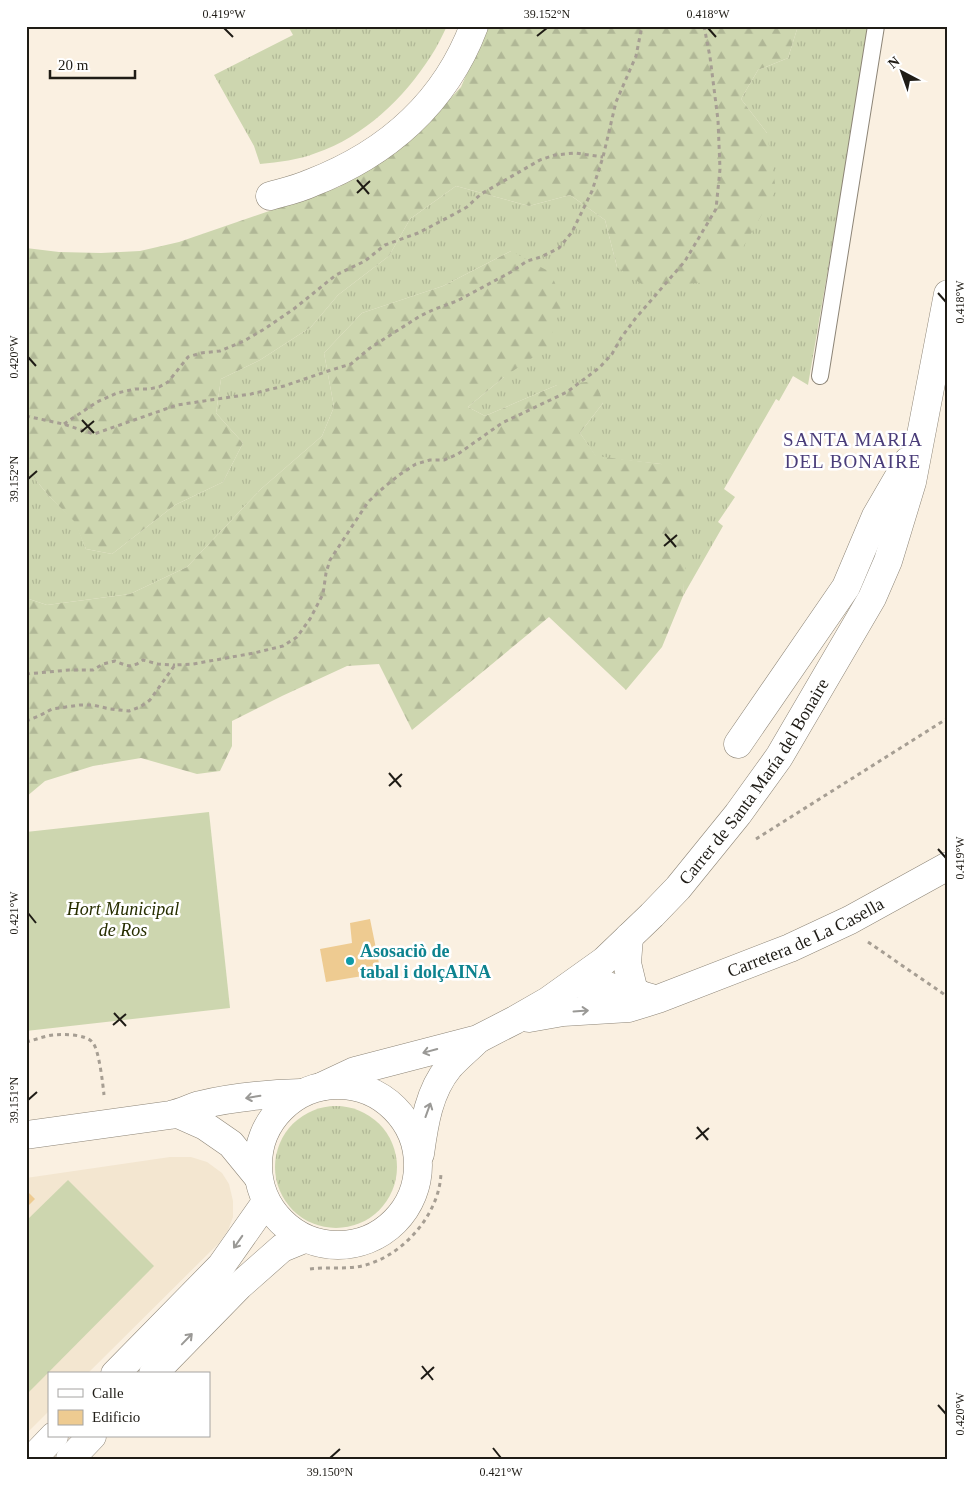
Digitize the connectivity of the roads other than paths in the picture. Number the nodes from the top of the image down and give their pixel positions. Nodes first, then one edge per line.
1 (474, 26) edge
2 (876, 26) edge
3 (270, 196) dead end
4 (948, 294) edge
5 (820, 376) dead end
6 (920, 440) junction
7 (738, 744) dead end
8 (948, 866) edge
9 (629, 937) junction
10 (575, 982) junction
11 (646, 995) junction
12 (516, 1020) junction
13 (478, 1039) junction
14 (312, 1090) junction
15 (178, 1114) junction
16 (26, 1135) edge
17 (430, 1160) junction
18 (262, 1190) junction
19 (304, 1239) junction
20 (117, 1372) edge
21 (155, 1372) edge
22 (52, 1438) edge
23 (90, 1438) edge
24 (32, 1459) edge
25 (70, 1459) edge

1 - 3 street
2 - 5 lane
4 - 6 street, Carrer de Santa María del Bonaire
6 - 7 street, Carrer de Santa María del Bonaire
6 - 9 street, Carrer de Santa María del Bonaire
8 - 11 street, Carretera de La Casella
9 - 10 street, Carrer de Santa María del Bonaire
9 - 11 street
10 - 11 street
10 - 12 street, Carrer de Santa María del Bonaire
12 -> 11 street, Carretera de La Casella
12 - 13 street, Carrer de Santa María del Bonaire
13 -> 14 street, Carrer de Santa María del Bonaire
17 -> 13 street, Carrer de Santa María del Bonaire
14 -> 15 street
14 - 17 street
14 - 18 street
15 - 16 street
15 - 18 street
17 - 19 street
18 - 19 street
18 -> 20 street
21 -> 19 street
22 - 24 street
23 - 25 street

